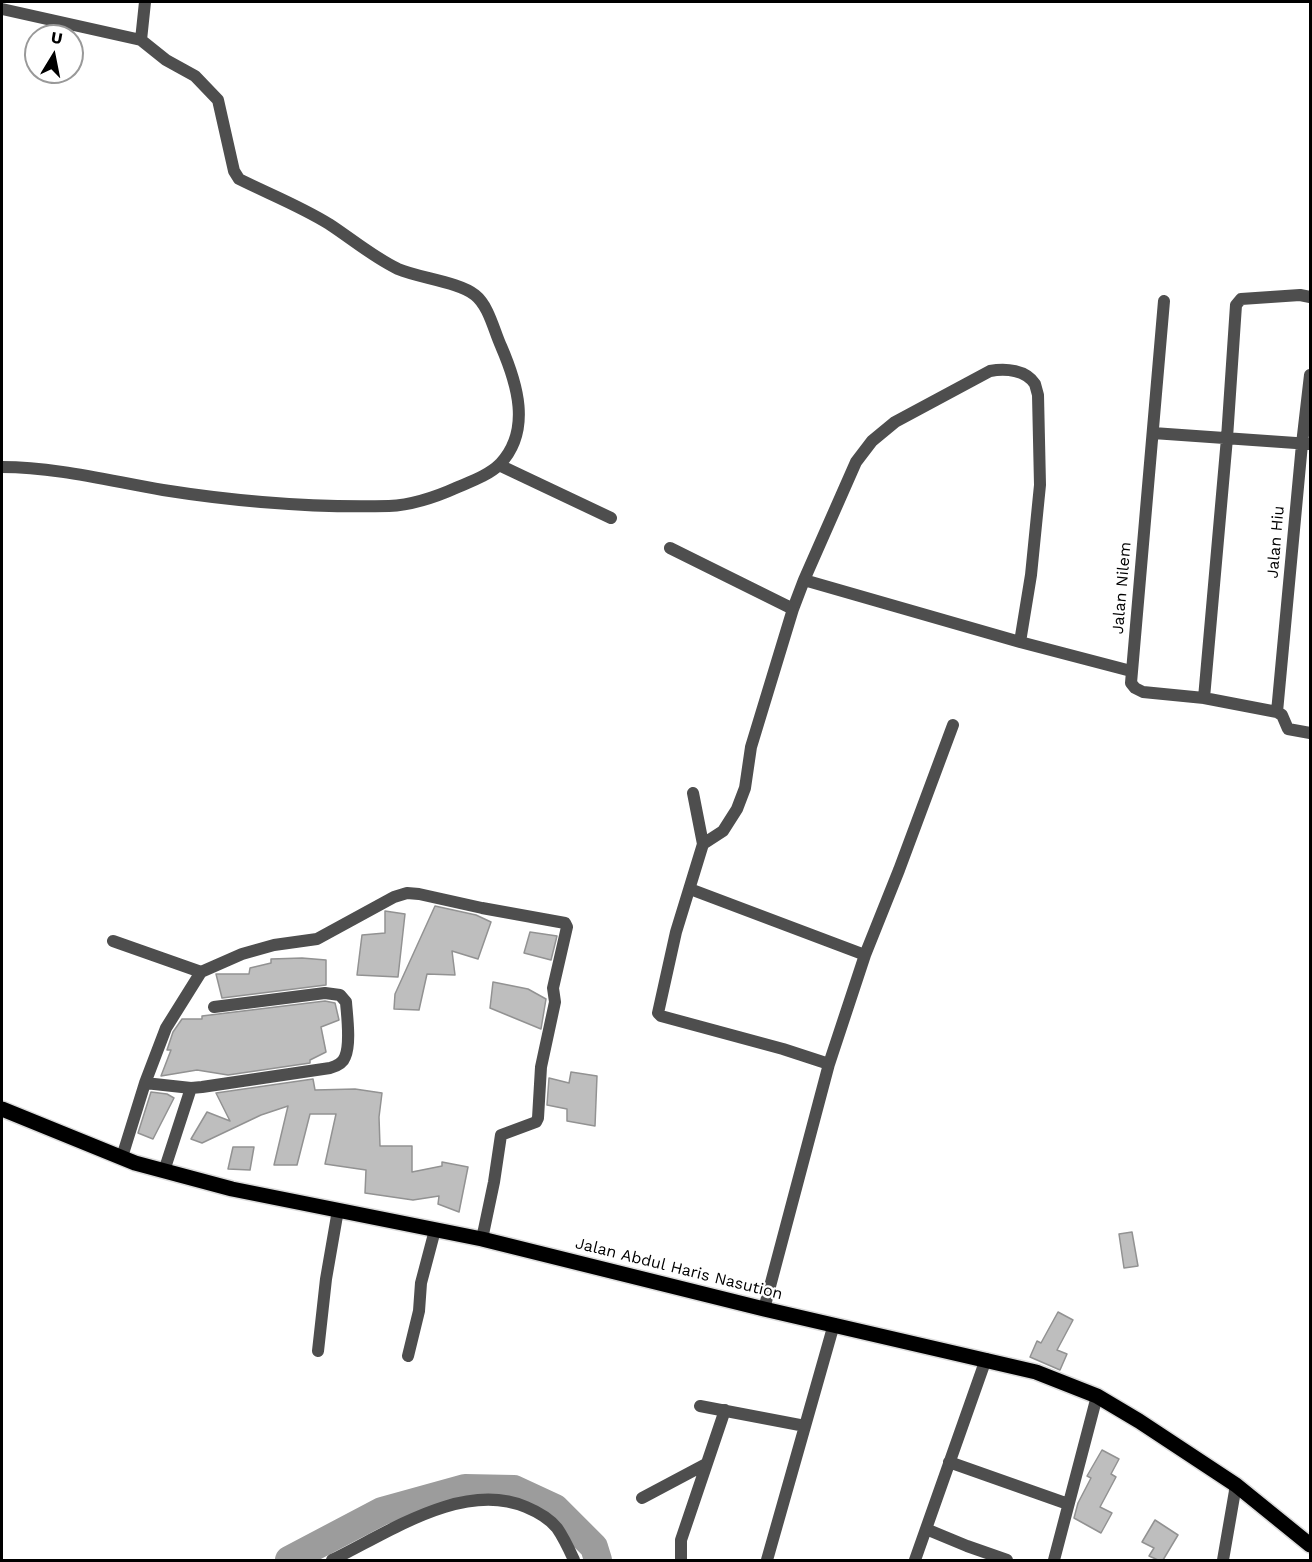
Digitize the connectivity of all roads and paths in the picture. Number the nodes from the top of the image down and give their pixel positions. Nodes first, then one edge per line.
1 (145, 2) edge
2 (2, 9) edge
3 (141, 40) junction
4 (1311, 297) edge
5 (1164, 301) dead end
6 (1311, 375) edge
7 (1153, 433) junction
8 (1227, 438) junction
9 (1306, 444) edge
10 (499, 465) junction
11 (2, 467) edge
12 (611, 518) dead end
13 (670, 548) dead end
14 (804, 580) junction
15 (793, 609) junction
16 (1020, 642) junction
17 (1131, 671) junction
18 (1204, 698) junction
19 (1277, 712) junction
20 (953, 725) dead end
21 (1311, 733) edge
22 (693, 793) dead end
23 (703, 844) junction
24 (690, 889) junction
25 (113, 941) dead end
26 (865, 955) junction
27 (201, 972) junction
28 (213, 1007) dead end
29 (829, 1064) junction
30 (145, 1083) junction
31 (191, 1088) junction
32 (2, 1109) edge
33 (122, 1157) junction
34 (164, 1171) junction
35 (338, 1210) junction
36 (435, 1230) junction
37 (482, 1239) junction
38 (764, 1310) junction
39 (834, 1324) junction
40 (318, 1351) dead end
41 (408, 1356) dead end
42 (986, 1359) junction
43 (1096, 1396) junction
44 (700, 1406) dead end
45 (725, 1410) junction
46 (806, 1426) junction
47 (949, 1462) junction
48 (706, 1464) junction
49 (1236, 1485) junction
50 (642, 1498) dead end
51 (1068, 1504) junction
52 (926, 1529) junction
53 (1311, 1545) edge
54 (348, 1556) edge
55 (992, 1558) edge
56 (332, 1560) edge
57 (574, 1560) edge
58 (681, 1560) edge
59 (767, 1560) edge
60 (915, 1560) edge
61 (1007, 1560) edge
62 (1054, 1560) edge
63 (1222, 1560) edge

1 - 3 street
2 - 3 street
3 - 10 street
4 - 8 street
5 - 7 street, Jalan Nilem
6 - 9 street, Jalan Hiu
7 - 8 street
7 - 17 street, Jalan Nilem
8 - 9 street
8 - 18 street
9 - 19 street, Jalan Hiu
10 - 11 street
10 - 12 street
13 - 15 street
14 - 15 street
14 - 16 street
14 - 16 street
15 - 23 street
16 - 17 street
17 - 18 street
18 - 19 street
19 - 21 street
20 - 26 street
22 - 23 street
23 - 24 street
24 - 26 street
24 - 29 street
25 - 27 street
26 - 29 street
27 - 30 street
27 - 37 street
28 - 31 street
29 - 38 street
30 - 31 street
30 - 33 street
31 - 34 street
32 - 33 main road, Jalan Abdul Haris Nasution
33 - 34 main road, Jalan Abdul Haris Nasution
34 - 35 main road, Jalan Abdul Haris Nasution
35 - 36 main road, Jalan Abdul Haris Nasution
35 - 40 street
36 - 37 main road, Jalan Abdul Haris Nasution
36 - 41 street
37 - 38 main road, Jalan Abdul Haris Nasution
38 - 39 main road, Jalan Abdul Haris Nasution
39 - 42 main road, Jalan Abdul Haris Nasution
39 - 46 street
42 - 43 main road, Jalan Abdul Haris Nasution
42 - 47 street
43 - 49 main road, Jalan Abdul Haris Nasution
43 - 51 street
44 - 45 street
45 - 46 street
45 - 48 street
46 - 59 street
47 - 51 street
47 - 52 street
48 - 50 street
48 - 58 street
49 - 53 main road, Jalan Abdul Haris Nasution
49 - 63 street
51 - 62 street
52 - 55 street
52 - 60 street
54 - 56 street
54 - 57 street
55 - 61 street

